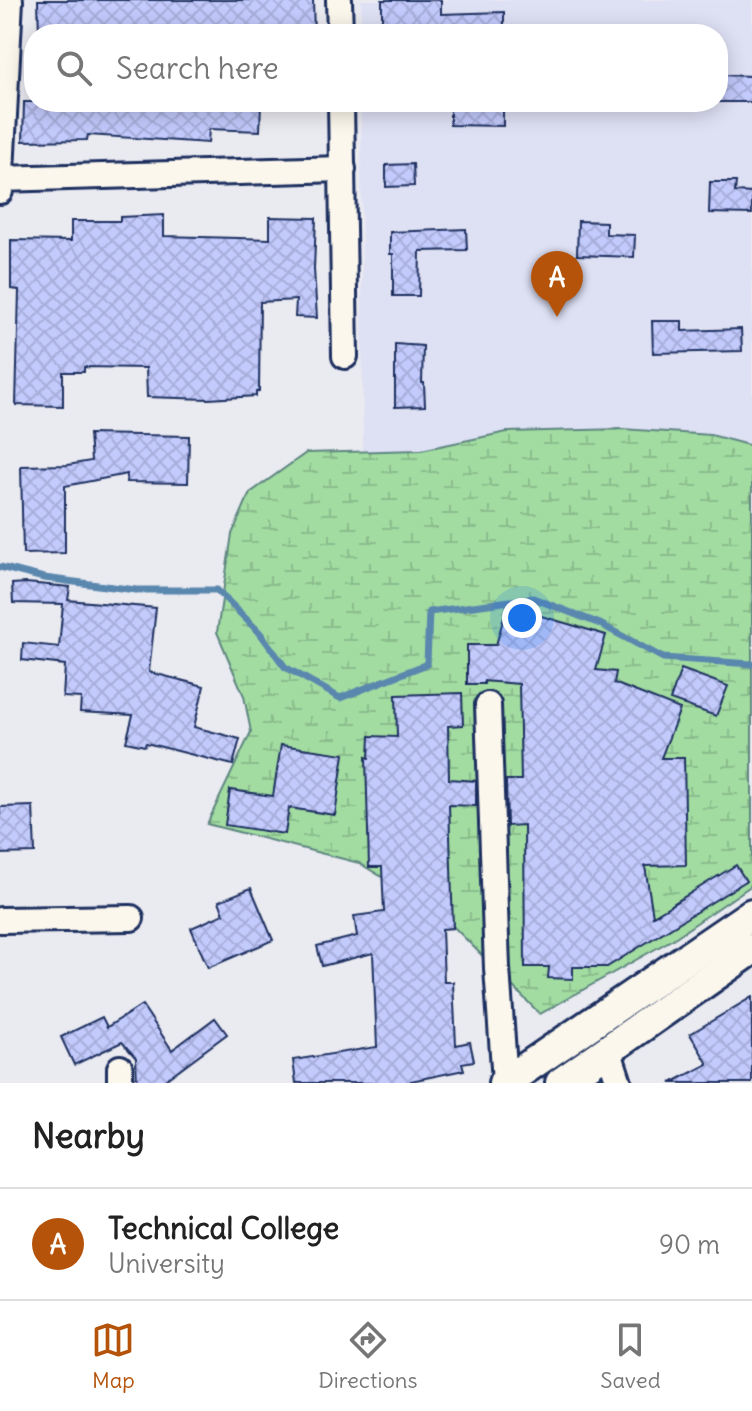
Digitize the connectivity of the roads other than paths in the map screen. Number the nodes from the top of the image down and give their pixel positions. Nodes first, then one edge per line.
1 (10, 0) edge
2 (339, 0) edge
3 (340, 24) edge
4 (341, 112) edge
5 (343, 169) junction
6 (0, 179) edge
7 (0, 191) edge
8 (345, 356) dead end
9 (488, 705) dead end
10 (752, 914) edge
11 (131, 918) dead end
12 (0, 920) edge
13 (752, 949) edge
14 (608, 1049) junction
15 (505, 1083) edge
16 (561, 1083) edge
17 (619, 1083) edge

1 - 6 street
2 - 3 street
4 - 5 street
5 - 6 street
5 - 8 street
6 - 7 street
9 - 15 street
10 - 15 main road
11 - 12 street
13 - 14 main road
14 - 16 main road
14 - 17 street

